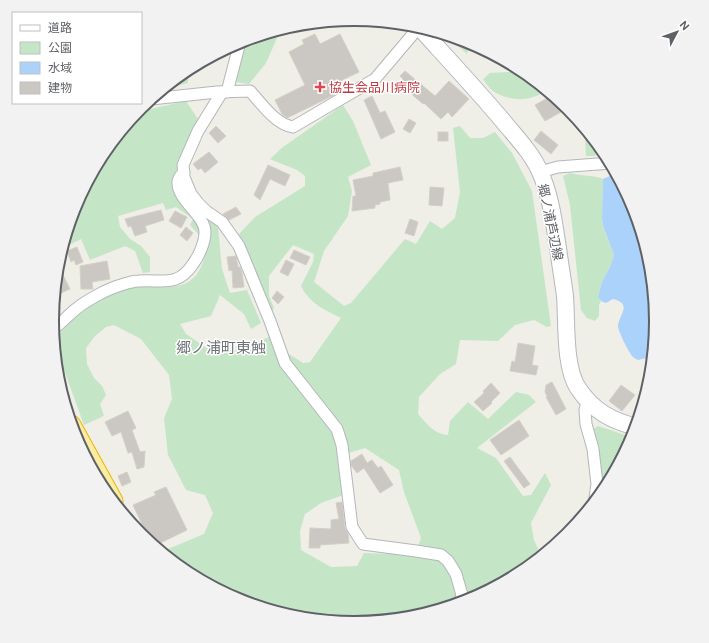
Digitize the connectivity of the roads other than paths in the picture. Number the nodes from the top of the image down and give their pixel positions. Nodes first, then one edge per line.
1 (413, 32) edge
2 (426, 35) edge
3 (238, 50) edge
4 (225, 92) junction
5 (161, 98) edge
6 (604, 164) edge
7 (184, 172) junction
8 (540, 172) junction
9 (59, 323) edge
10 (588, 400) junction
11 (631, 426) edge
12 (597, 490) edge
13 (461, 597) edge

1 - 4 street
2 - 8 main road, 郷ノ浦芦辺線
3 - 4 street
4 - 5 street
4 - 7 street
6 - 8 street
7 - 9 street
7 - 13 street
8 - 10 main road, 郷ノ浦芦辺線
10 - 11 main road, 郷ノ浦芦辺線
10 - 12 street

